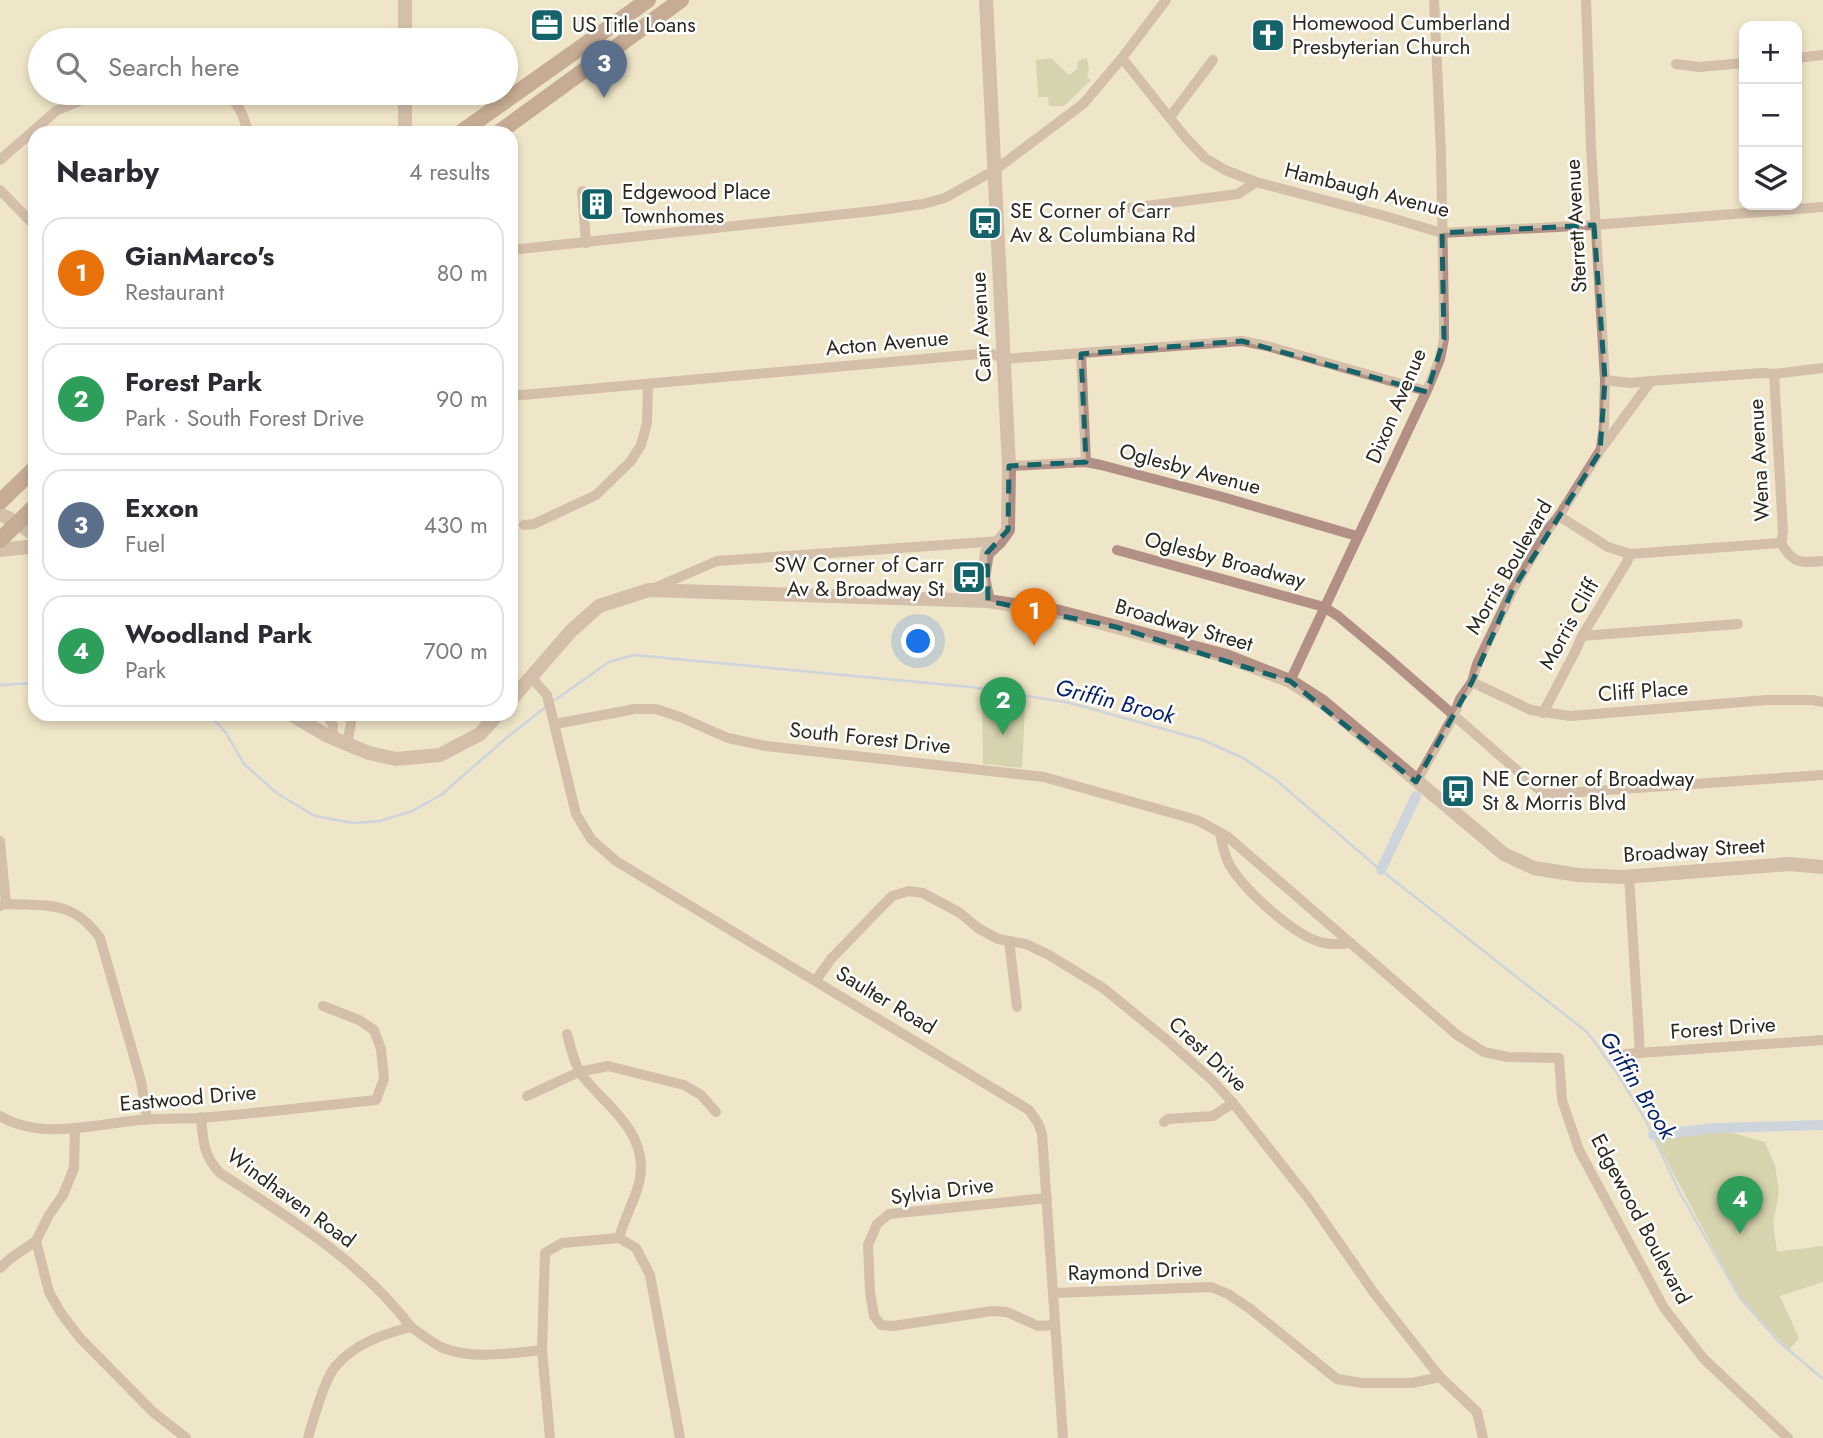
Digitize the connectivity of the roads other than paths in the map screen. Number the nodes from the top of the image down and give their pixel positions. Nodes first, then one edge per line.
1 (405, 0) edge
2 (648, 0) edge
3 (681, 0) edge
4 (986, 0) edge
5 (1166, 0) edge
6 (1434, 0) edge
7 (1586, 0) edge
8 (405, 28) edge
9 (1823, 55) edge
10 (1802, 57) edge
11 (1122, 58) junction
12 (1213, 60) dead end
13 (1739, 63) edge
14 (1676, 64) dead end
15 (518, 92) edge
16 (70, 105) edge
17 (236, 105) edge
18 (405, 105) edge
19 (500, 105) edge
20 (1170, 117) junction
21 (39, 126) edge
22 (246, 126) edge
23 (405, 126) edge
24 (470, 126) edge
25 (508, 126) edge
26 (28, 136) edge
27 (0, 160) edge
28 (995, 170) junction
29 (1256, 182) junction
30 (0, 190) edge
31 (582, 191) dead end
32 (1823, 207) edge
33 (1131, 208) dead end
34 (28, 219) edge
35 (1594, 225) junction
36 (1442, 233) junction
37 (586, 243) junction
38 (518, 249) edge
39 (1081, 354) junction
40 (1004, 359) junction
41 (1823, 368) edge
42 (1774, 374) junction
43 (1605, 380) junction
44 (1651, 381) junction
45 (648, 384) junction
46 (1426, 391) junction
47 (518, 395) edge
48 (1601, 449) junction
49 (1086, 462) junction
50 (1009, 466) junction
51 (28, 475) edge
52 (0, 502) edge
53 (28, 513) edge
54 (0, 514) edge
55 (1559, 516) junction
56 (18, 523) junction
57 (524, 525) dead end
58 (28, 530) edge
59 (1357, 536) junction
60 (0, 540) edge
61 (1000, 541) junction
62 (1781, 543) junction
63 (28, 549) edge
64 (0, 550) edge
65 (1117, 550) dead end
66 (1630, 554) junction
67 (1823, 561) edge
68 (649, 590) junction
69 (988, 601) junction
70 (1324, 607) junction
71 (1738, 624) dead end
72 (1582, 636) junction
73 (531, 677) junction
74 (1290, 681) junction
75 (1472, 682) junction
76 (518, 692) edge
77 (1823, 702) edge
78 (1543, 713) junction
79 (1454, 715) junction
80 (554, 719) junction
81 (302, 721) edge
82 (330, 721) edge
83 (351, 721) edge
84 (492, 721) edge
85 (332, 738) junction
86 (347, 744) junction
87 (1823, 775) edge
88 (1416, 782) junction
89 (1220, 833) junction
90 (0, 841) edge
91 (1823, 867) edge
92 (1629, 876) junction
93 (3, 905) edge
94 (1009, 941) junction
95 (1351, 943) junction
96 (816, 980) junction
97 (323, 1006) dead end
98 (1017, 1007) dead end
99 (567, 1034) dead end
100 (1823, 1040) edge
101 (1640, 1053) junction
102 (1625, 1054) dead end
103 (1559, 1058) joint
104 (579, 1072) junction
105 (527, 1096) dead end
106 (1233, 1103) junction
107 (716, 1112) dead end
108 (0, 1116) edge
109 (201, 1118) junction
110 (147, 1120) junction
111 (1164, 1122) dead end
112 (75, 1128) junction
113 (1047, 1198) junction
114 (619, 1238) junction
115 (36, 1241) junction
116 (0, 1268) edge
117 (1053, 1293) junction
118 (1055, 1325) junction
119 (411, 1327) junction
120 (542, 1350) junction
121 (1440, 1377) junction
122 (186, 1438) edge
123 (308, 1438) edge
124 (550, 1438) edge
125 (680, 1438) edge
126 (1063, 1438) edge
127 (1483, 1438) edge
128 (1788, 1438) edge

1 - 8 street
2 - 15 main road
3 - 25 main road
4 - 28 street, Carr Avenue
5 - 11 street
6 - 36 street, Dixon Avenue
7 - 35 street, Sterrett Avenue
9 - 10 street
11 - 20 street, Hambaugh Avenue
11 - 28 street
12 - 20 street
13 - 14 street
16 - 21 street
17 - 22 street
18 - 23 street
19 - 24 main road
20 - 29 street, Hambaugh Avenue
26 - 27 street
28 - 37 street
28 - 40 street, Carr Avenue
29 - 33 street
29 - 36 street, Hambaugh Avenue
30 - 34 street
31 - 37 street
32 - 35 street, Hambaugh Avenue
35 - 36 street, Hambaugh Avenue
35 - 43 street, Sterrett Avenue
36 - 46 street, Dixon Avenue
37 - 38 street
39 - 40 street, Acton Avenue
39 - 46 street, Acton Avenue
39 - 49 street
40 - 45 street, Acton Avenue
40 - 50 street, Carr Avenue
41 - 42 street
42 - 44 street
42 - 62 street, Wena Avenue
43 - 44 street
43 - 48 street, Sterrett Avenue
44 - 48 street, Morris Boulevard
45 - 47 street, Acton Avenue
45 - 57 street
46 - 59 street, Dixon Avenue
48 - 55 street, Morris Boulevard
49 - 50 street, Oglesby Avenue
49 - 59 street, Oglesby Avenue
50 - 61 street, Carr Avenue
51 - 52 main road
53 - 56 main road
54 - 56 street
55 - 66 street
55 - 75 street, Morris Boulevard
56 - 58 street
56 - 60 main road
59 - 70 street, Dixon Avenue
61 - 68 street
61 - 69 street, Carr Avenue
62 - 66 street
62 - 67 street
63 - 64 street
65 - 70 street, Oglesby Broadway
66 - 72 street, Morris Cliff
68 - 69 street, Broadway Street
68 - 73 street, Broadway Street
69 - 74 street, Broadway Street
70 - 74 street, Dixon Avenue
70 - 79 street
71 - 72 street
72 - 78 street, Morris Cliff
73 - 76 street, Broadway Street
73 - 80 street, Saulter Road
74 - 88 street, Broadway Street
75 - 78 street, Cliff Place
75 - 79 street, Morris Boulevard
77 - 78 street, Cliff Place
79 - 87 street
79 - 88 street, Morris Boulevard
80 - 89 street, South Forest Drive
80 - 96 street, Saulter Road
81 - 85 street
82 - 85 street
83 - 86 street
84 - 86 street
85 - 86 street
88 - 92 street, Broadway Street
89 - 95 street, South Forest Drive
89 - 95 street
90 - 93 street
91 - 92 street, Broadway Street
92 - 101 street
93 - 110 street
94 - 96 street, Crest Drive
94 - 98 street
94 - 106 street, Crest Drive
95 - 103 street, South Forest Drive
96 - 113 street, Saulter Road
97 - 109 street, Eastwood Drive
99 - 104 street
100 - 101 street, Forest Drive
101 - 102 street, Forest Drive
103 - 128 street, Edgewood Boulevard
104 - 105 street
104 - 107 street
104 - 114 street
106 - 111 street
106 - 121 street, Crest Drive
108 - 112 street, Eastwood Drive
109 - 110 street, Eastwood Drive
109 - 119 street, Windhaven Road
110 - 112 street, Eastwood Drive
112 - 115 street
113 - 117 street, Saulter Road
113 - 118 street, Sylvia Drive
114 - 120 street
114 - 125 street
115 - 116 street
115 - 122 street
117 - 118 street, Saulter Road
117 - 121 street, Raymond Drive
118 - 126 street, Saulter Road
119 - 120 street, Windhaven Road
119 - 123 street
120 - 124 street
121 - 127 street, Crest Drive

